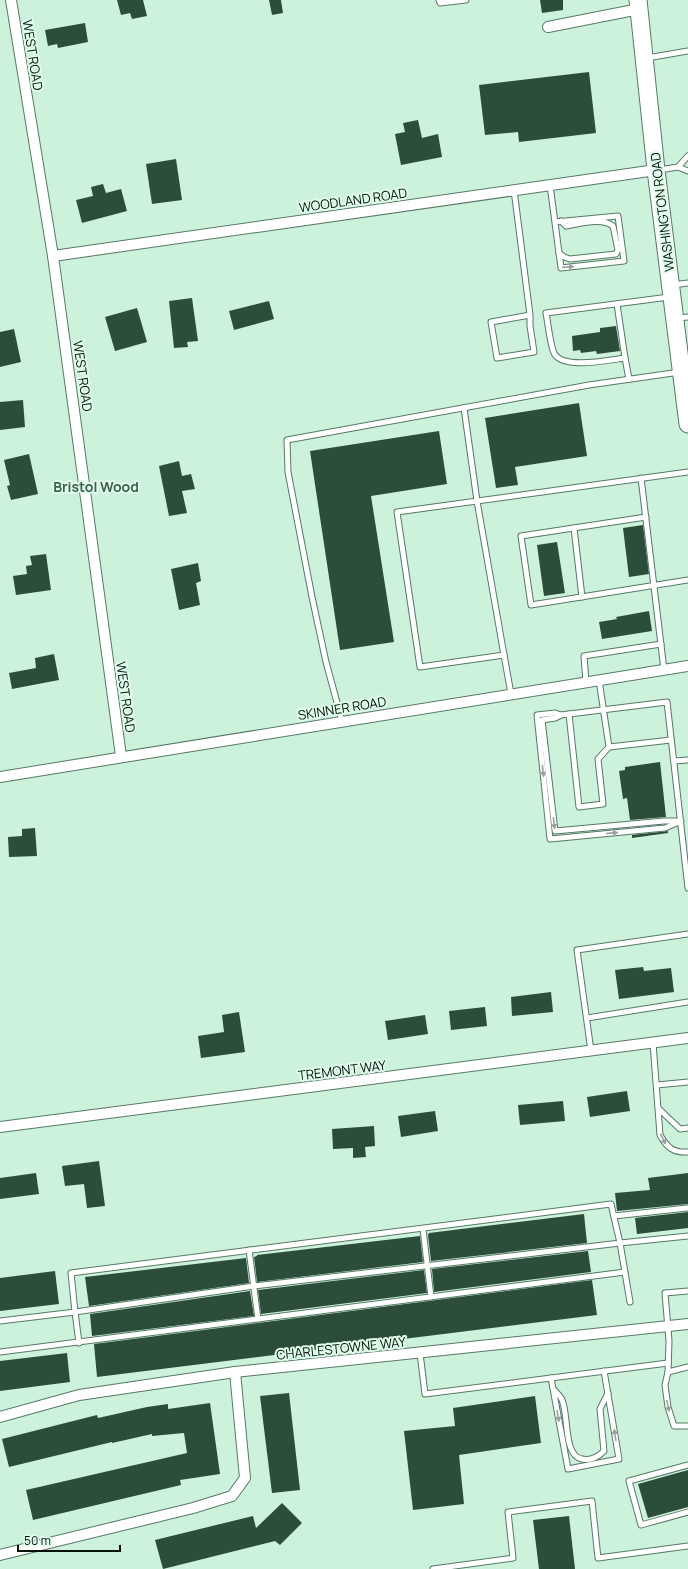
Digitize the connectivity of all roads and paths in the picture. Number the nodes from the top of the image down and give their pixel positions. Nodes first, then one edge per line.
1 (11, 0) edge
2 (439, 0) edge
3 (466, 0) edge
4 (639, 4) edge
5 (548, 27) dead end
6 (688, 52) edge
7 (644, 58) junction
8 (688, 156) edge
9 (678, 167) junction
10 (656, 170) junction
11 (688, 171) edge
12 (550, 185) junction
13 (514, 190) junction
14 (561, 221) junction
15 (555, 222) junction
16 (559, 253) junction
17 (53, 256) junction
18 (688, 283) edge
19 (671, 291) junction
20 (617, 304) junction
21 (530, 315) junction
22 (681, 318) edge
23 (625, 358) junction
24 (681, 372) junction
25 (629, 379) junction
26 (464, 408) junction
27 (688, 424) edge
28 (688, 472) edge
29 (641, 478) junction
30 (476, 501) junction
31 (646, 517) junction
32 (574, 528) junction
33 (688, 580) edge
34 (654, 586) junction
35 (582, 597) junction
36 (661, 644) junction
37 (504, 655) junction
38 (688, 666) edge
39 (664, 670) junction
40 (599, 680) junction
41 (586, 682) junction
42 (511, 694) junction
43 (603, 709) junction
44 (569, 714) junction
45 (561, 715) junction
46 (342, 721) junction
47 (671, 740) junction
48 (608, 747) junction
49 (121, 756) junction
50 (688, 760) edge
51 (674, 761) junction
52 (0, 776) edge
53 (681, 821) junction
54 (688, 888) edge
55 (688, 934) edge
56 (688, 1002) edge
57 (587, 1018) junction
58 (688, 1038) edge
59 (653, 1043) junction
60 (591, 1050) junction
61 (688, 1082) edge
62 (657, 1085) junction
63 (659, 1110) junction
64 (0, 1127) edge
65 (688, 1128) edge
66 (688, 1152) edge
67 (687, 1208) dead end
68 (614, 1216) junction
69 (423, 1229) junction
70 (688, 1236) edge
71 (620, 1243) junction
72 (249, 1250) junction
73 (427, 1266) junction
74 (625, 1272) junction
75 (254, 1286) junction
76 (688, 1291) edge
77 (431, 1297) junction
78 (630, 1302) dead end
79 (75, 1312) junction
80 (258, 1319) junction
81 (0, 1321) edge
82 (688, 1324) edge
83 (667, 1326) junction
84 (79, 1343) junction
85 (0, 1352) edge
86 (420, 1353) junction
87 (668, 1363) junction
88 (688, 1367) edge
89 (604, 1371) junction
90 (235, 1372) junction
91 (668, 1372) junction
92 (551, 1378) junction
93 (553, 1390) junction
94 (608, 1394) junction
95 (0, 1417) edge
96 (688, 1426) edge
97 (688, 1465) edge
98 (688, 1512) edge
99 (688, 1546) edge
100 (0, 1555) edge
101 (433, 1569) edge

1 - 17 street, WEST ROAD
2 - 3 lane
4 - 5 street
4 - 7 main road, WASHINGTON ROAD
6 - 7 lane
7 - 10 main road, WASHINGTON ROAD
8 - 9 lane
9 - 10 lane
9 - 11 lane
10 - 12 street, WOODLAND ROAD
10 - 19 main road, WASHINGTON ROAD
12 - 13 street, WOODLAND ROAD
12 - 15 lane
13 - 17 street, WOODLAND ROAD
13 - 21 lane
14 - 15 lane
14 - 16 lane
16 -> 14 lane
15 - 16 lane
17 - 49 street, WEST ROAD
18 - 19 lane
19 - 20 lane
19 - 22 main road, WASHINGTON ROAD
20 - 23 lane
20 - 23 lane
21 - 21 lane
22 - 24 main road, WASHINGTON ROAD
23 - 25 lane
24 - 25 lane
24 - 27 main road, WASHINGTON ROAD
25 - 26 lane
26 - 30 lane
26 - 46 lane
28 - 29 lane
29 - 30 lane
29 - 31 lane
30 - 37 lane
30 - 37 lane
31 - 32 lane
31 - 34 lane
32 - 35 lane
32 - 35 lane
33 - 34 lane
34 - 35 lane
34 - 36 lane
36 - 39 lane
36 - 41 lane
37 - 42 lane
38 - 39 street, SKINNER ROAD
39 - 40 street, SKINNER ROAD
40 - 41 street, SKINNER ROAD
40 - 43 lane
41 - 42 street, SKINNER ROAD
42 - 46 street, SKINNER ROAD
43 - 44 lane
43 - 47 lane
43 - 48 lane
44 - 45 lane
44 - 48 lane
45 -> 53 lane
45 -> 53 lane
46 - 49 street, SKINNER ROAD
47 - 48 lane
47 - 51 lane
49 - 52 street, SKINNER ROAD
50 - 51 lane
51 - 53 lane
53 - 54 lane
55 - 57 lane
56 - 57 lane
57 - 60 lane
58 - 59 street, TREMONT WAY
59 - 60 street, TREMONT WAY
59 - 62 lane
60 - 64 street, TREMONT WAY
61 - 62 lane
62 - 63 lane
63 - 65 lane
63 -> 66 lane
67 - 68 lane
68 - 69 lane
68 - 71 lane
69 - 72 lane
69 - 73 lane
70 - 71 lane
71 - 73 lane
71 - 74 lane
72 - 75 lane
72 - 79 lane
73 - 75 lane
73 - 77 lane
74 - 77 lane
74 - 78 lane
75 - 79 lane
75 - 80 lane
76 - 83 lane
77 - 80 lane
79 - 81 lane
79 - 84 lane
80 - 84 lane
82 - 83 street, CHARLESTOWNE WAY
83 - 86 street, CHARLESTOWNE WAY
83 - 87 lane
84 - 85 lane
86 - 90 street, CHARLESTOWNE WAY
86 - 92 lane
87 - 89 lane
87 - 91 lane
88 - 91 lane
89 - 92 lane
89 - 94 lane
90 - 95 street, CHARLESTOWNE WAY
90 - 100 street
91 -> 96 lane
92 - 93 lane
93 - 94 lane
93 -> 94 lane
97 - 98 lane
99 - 101 lane

